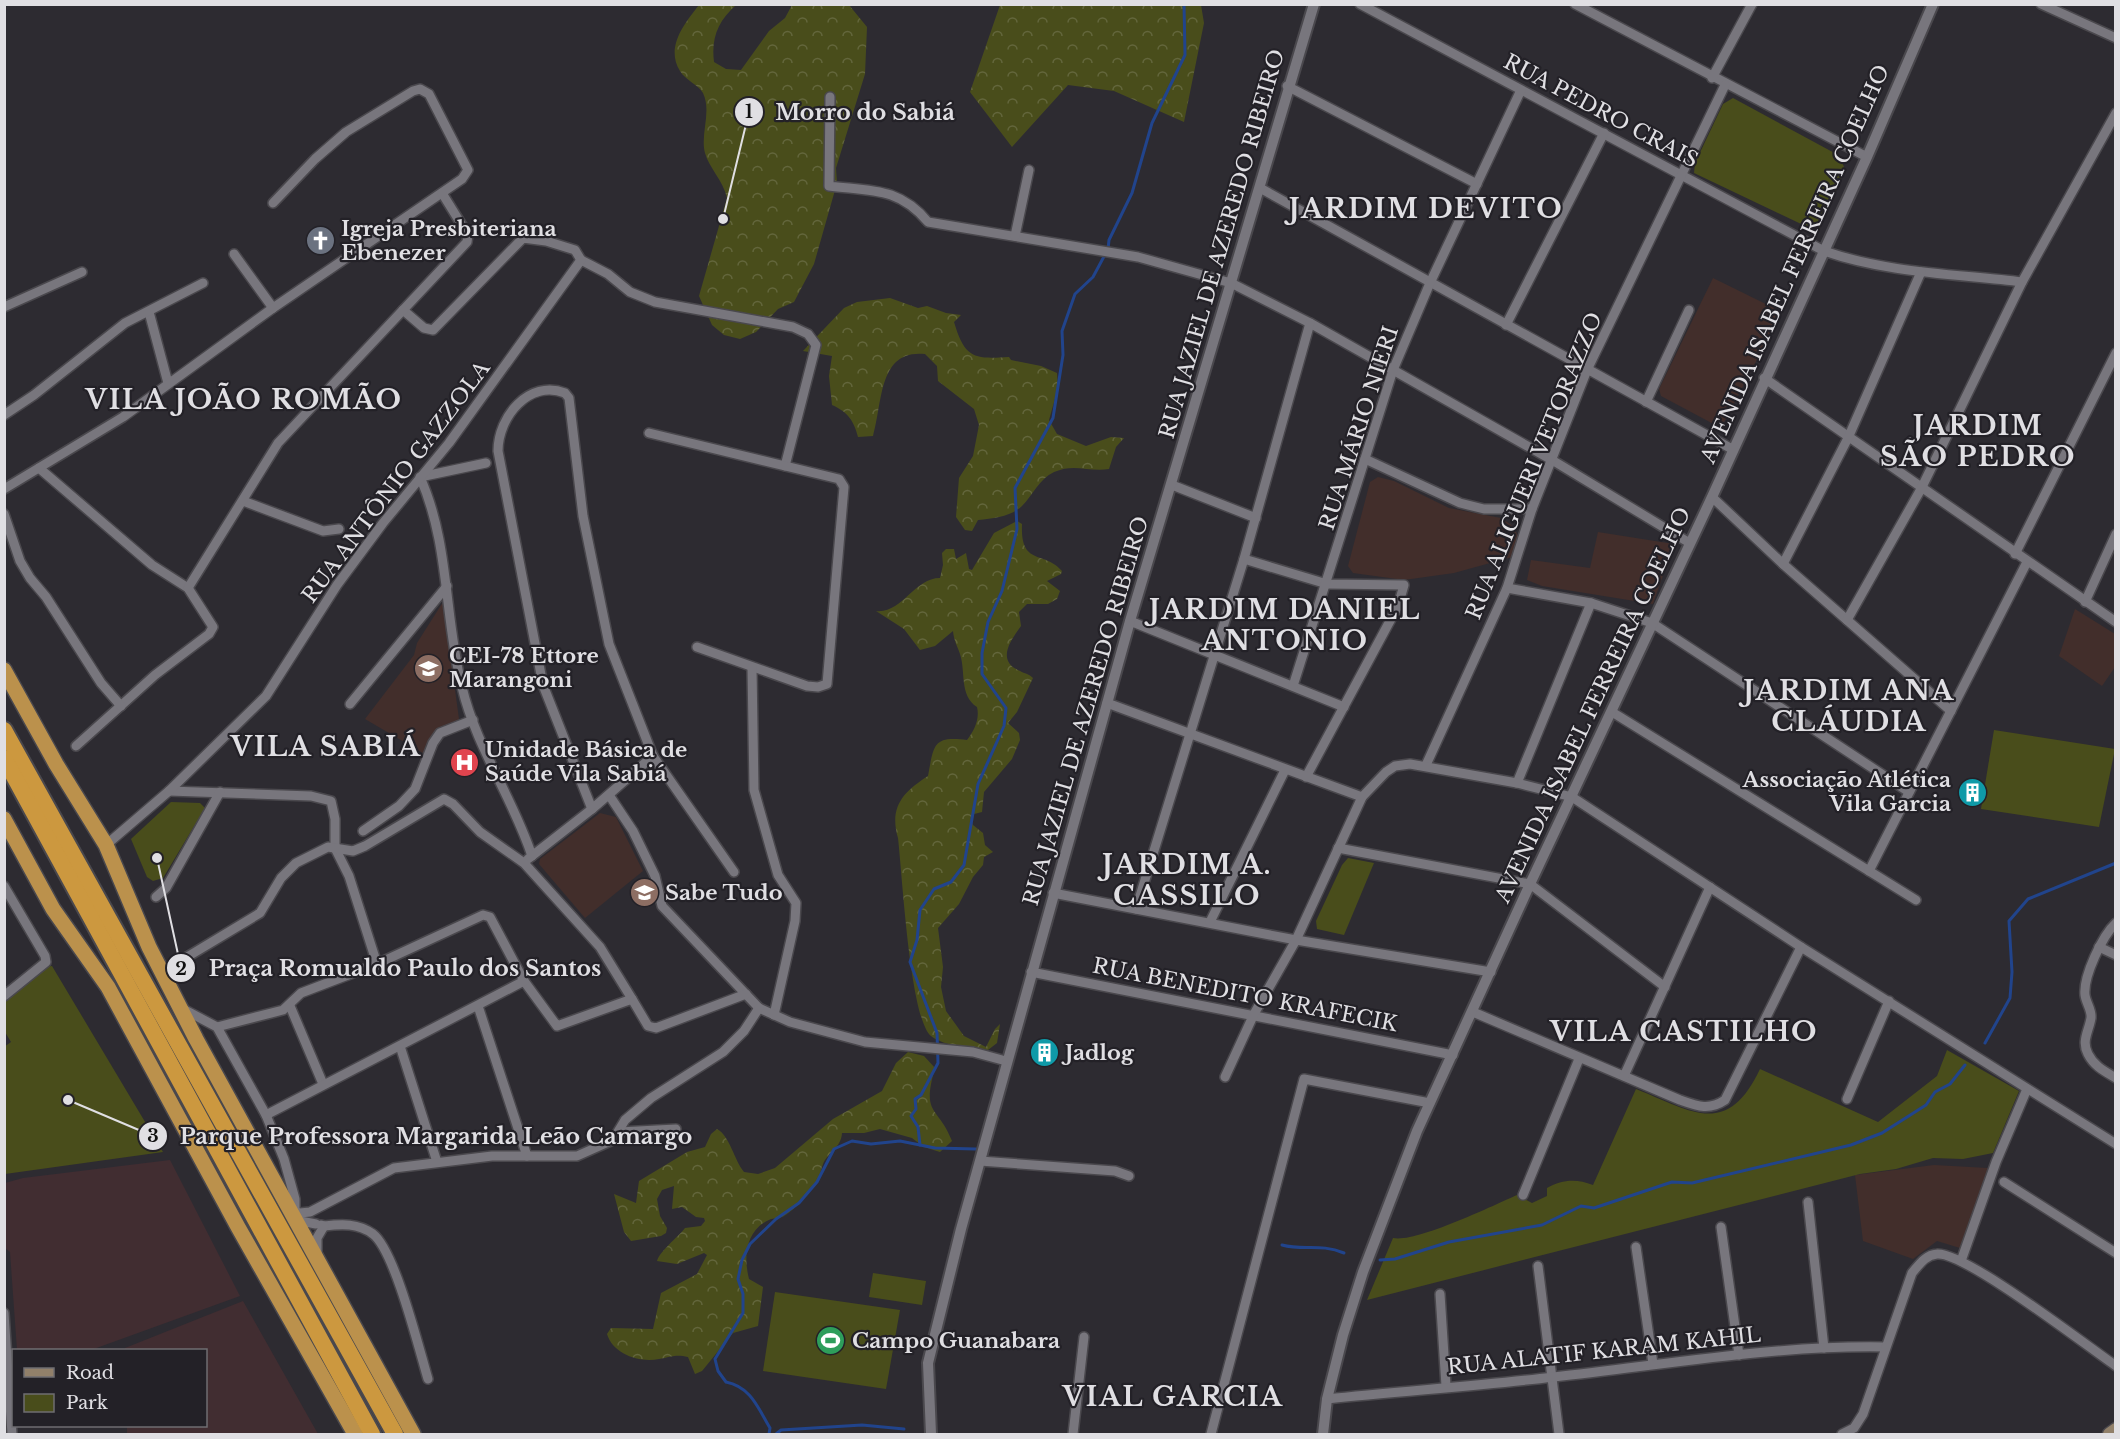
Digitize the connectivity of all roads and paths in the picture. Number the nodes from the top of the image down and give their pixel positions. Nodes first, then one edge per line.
1 (1314, 4) edge
2 (1360, 4) edge
3 (1575, 4) edge
4 (1752, 4) edge
5 (1933, 4) edge
6 (2041, 4) edge
7 (2115, 38) edge
8 (1712, 78) junction
9 (1725, 85) junction
10 (1287, 86) junction
11 (1521, 90) junction
12 (830, 97) dead end
13 (2115, 112) edge
14 (1604, 133) junction
15 (1867, 157) junction
16 (1029, 170) dead end
17 (1681, 174) junction
18 (1477, 184) junction
19 (1260, 188) junction
20 (442, 193) junction
21 (273, 203) dead end
22 (1015, 236) junction
23 (1824, 251) junction
24 (234, 254) dead end
25 (581, 260) junction
26 (82, 272) dead end
27 (1921, 272) junction
28 (2022, 282) junction
29 (203, 283) dead end
30 (1232, 283) junction
31 (1430, 283) junction
32 (4, 308) edge
33 (273, 308) junction
34 (403, 310) junction
35 (1689, 310) dead end
36 (149, 312) junction
37 (1310, 323) junction
38 (1506, 325) junction
39 (2115, 353) edge
40 (1393, 370) junction
41 (1587, 370) junction
42 (1764, 378) junction
43 (168, 383) junction
44 (1646, 402) junction
45 (4, 415) edge
46 (648, 433) dead end
47 (1848, 438) junction
48 (1732, 449) junction
49 (498, 451) junction
50 (1365, 459) junction
51 (1552, 460) junction
52 (486, 463) junction
53 (501, 465) junction
54 (785, 466) junction
55 (39, 468) junction
56 (420, 477) junction
57 (1172, 485) junction
58 (4, 489) edge
59 (1921, 489) junction
60 (1712, 497) junction
61 (243, 501) junction
62 (1532, 509) junction
63 (4, 514) edge
64 (1256, 518) junction
65 (339, 530) dead end
66 (2115, 534) edge
67 (1688, 543) junction
68 (2015, 554) junction
69 (1244, 559) junction
70 (2027, 562) junction
71 (1783, 564) junction
72 (1326, 584) junction
73 (447, 585) junction
74 (188, 588) junction
75 (1507, 588) junction
76 (2085, 602) junction
77 (1591, 603) junction
78 (1847, 620) junction
79 (1130, 621) junction
80 (2115, 622) edge
81 (1652, 623) junction
82 (697, 646) dead end
83 (1216, 655) junction
84 (752, 668) junction
85 (4, 670) edge
86 (1293, 686) junction
87 (1107, 703) junction
88 (350, 704) dead end
89 (121, 706) junction
90 (1344, 707) junction
91 (1951, 711) junction
92 (1612, 712) junction
93 (473, 720) junction
94 (4, 730) edge
95 (1190, 734) junction
96 (76, 746) dead end
97 (653, 756) junction
98 (4, 758) edge
99 (1426, 765) junction
100 (1285, 770) junction
101 (1306, 777) junction
102 (1517, 783) junction
103 (170, 791) junction
104 (220, 792) junction
105 (1909, 792) junction
106 (609, 795) junction
107 (1362, 797) junction
108 (1572, 797) junction
109 (592, 809) junction
110 (4, 819) edge
111 (363, 831) dead end
112 (106, 845) junction
113 (335, 848) junction
114 (1338, 848) junction
115 (528, 859) junction
116 (1869, 871) junction
117 (734, 872) dead end
118 (1530, 884) junction
119 (4, 886) edge
120 (1710, 887) junction
121 (1053, 893) junction
122 (156, 897) dead end
123 (1916, 900) dead end
124 (1136, 909) junction
125 (1210, 922) junction
126 (2115, 924) edge
127 (1296, 940) junction
128 (2099, 946) junction
129 (1802, 947) junction
130 (2115, 955) edge
131 (187, 957) dead end
132 (377, 964) junction
133 (1031, 972) junction
134 (1491, 972) junction
135 (524, 981) junction
136 (1665, 987) junction
137 (746, 994) junction
138 (4, 996) edge
139 (632, 999) junction
140 (1889, 1001) junction
141 (290, 1006) junction
142 (478, 1006) junction
143 (182, 1008) junction
144 (759, 1008) junction
145 (1473, 1012) junction
146 (1254, 1014) junction
147 (774, 1015) junction
148 (217, 1027) junction
149 (400, 1046) junction
150 (1453, 1055) junction
151 (1579, 1059) junction
152 (1006, 1061) junction
153 (1225, 1077) dead end
154 (1624, 1077) junction
155 (2115, 1078) edge
156 (323, 1084) junction
157 (2027, 1089) junction
158 (1846, 1099) dead end
159 (1430, 1103) junction
160 (266, 1115) junction
161 (676, 1129) dead end
162 (619, 1132) junction
163 (2115, 1144) edge
164 (527, 1156) junction
165 (980, 1161) junction
166 (437, 1162) junction
167 (1129, 1176) dead end
168 (2004, 1182) dead end
169 (1523, 1195) dead end
170 (1808, 1202) dead end
171 (310, 1212) junction
172 (294, 1214) junction
173 (320, 1225) junction
174 (1721, 1227) dead end
175 (1636, 1247) dead end
176 (2115, 1253) edge
177 (1961, 1261) junction
178 (320, 1265) junction
179 (1538, 1266) dead end
180 (1440, 1294) dead end
181 (4, 1313) edge
182 (1084, 1337) dead end
183 (1885, 1347) junction
184 (1824, 1348) junction
185 (1739, 1355) junction
186 (1653, 1364) junction
187 (2115, 1366) edge
188 (7, 1371) edge
189 (1552, 1377) junction
190 (428, 1379) dead end
191 (1446, 1386) junction
192 (327, 1388) junction
193 (1327, 1399) junction
194 (402, 1410) junction
195 (2115, 1429) edge
196 (12, 1434) edge
197 (345, 1434) edge
198 (355, 1434) edge
199 (372, 1434) edge
200 (395, 1434) edge
201 (413, 1434) edge
202 (422, 1434) edge
203 (931, 1434) edge
204 (1073, 1434) edge
205 (1211, 1434) edge
206 (1323, 1434) edge
207 (1559, 1434) edge
208 (1842, 1434) edge
209 (2109, 1434) edge

1 - 10 street, RUA JAZIEL DE AZEREDO RIBEIRO
2 - 11 street, RUA PEDRO CRAIS
3 - 8 street
4 - 8 street
5 - 15 street, AVENIDA ISABEL FERREIRA COELHO
6 - 7 street
8 - 9 street
9 - 15 street
9 - 17 street, RUA ALIGUERI VETORAZZO
10 - 18 street
10 - 19 street, RUA JAZIEL DE AZEREDO RIBEIRO
11 - 14 street, RUA PEDRO CRAIS
11 - 18 street, RUA MÁRIO NIERI
12 - 22 street
13 - 28 street
14 - 17 street, RUA PEDRO CRAIS
14 - 38 street
15 - 23 street, AVENIDA ISABEL FERREIRA COELHO
16 - 22 street
17 - 23 street, RUA PEDRO CRAIS
17 - 41 street, RUA ALIGUERI VETORAZZO
18 - 31 street, RUA MÁRIO NIERI
19 - 30 street, RUA JAZIEL DE AZEREDO RIBEIRO
19 - 31 street
20 - 21 street
20 - 33 street
20 - 34 street
22 - 30 street
23 - 27 street, RUA PEDRO CRAIS
23 - 42 street, AVENIDA ISABEL FERREIRA COELHO
24 - 33 street
25 - 34 street
25 - 54 street
25 - 56 street, RUA ANTÔNIO GAZZOLA
26 - 32 street
27 - 28 street, RUA PEDRO CRAIS
27 - 47 street
28 - 59 street
29 - 36 street
30 - 37 street
30 - 57 street, RUA JAZIEL DE AZEREDO RIBEIRO
31 - 38 street
31 - 40 street, RUA MÁRIO NIERI
33 - 43 street
34 - 61 street
35 - 44 street
36 - 43 street
36 - 45 street
37 - 40 street
37 - 64 street
38 - 41 street
39 - 68 street
40 - 50 street, RUA MÁRIO NIERI
40 - 51 street
41 - 44 street
41 - 51 street, RUA ALIGUERI VETORAZZO
42 - 47 street
42 - 48 street, AVENIDA ISABEL FERREIRA COELHO
43 - 55 street
44 - 48 street
46 - 54 street
47 - 59 street
47 - 71 street
48 - 60 street, AVENIDA ISABEL FERREIRA COELHO
49 - 52 street
49 - 53 street
49 - 97 street
50 - 62 street
50 - 72 street, RUA MÁRIO NIERI
51 - 62 street, RUA ALIGUERI VETORAZZO
51 - 67 street
52 - 53 street
52 - 56 street
53 - 109 street
54 - 84 street
55 - 58 street
55 - 74 street
56 - 73 street
56 - 103 street, RUA ANTÔNIO GAZZOLA
57 - 64 street
57 - 79 street, RUA JAZIEL DE AZEREDO RIBEIRO
59 - 68 street
59 - 78 street
60 - 67 street, AVENIDA ISABEL FERREIRA COELHO
60 - 71 street
61 - 65 street
61 - 74 street
62 - 75 street, RUA ALIGUERI VETORAZZO
63 - 89 street
64 - 69 street
66 - 76 street
67 - 81 street, AVENIDA ISABEL FERREIRA COELHO
68 - 70 street
69 - 72 street
69 - 83 street
70 - 76 street
70 - 91 street
71 - 78 street
72 - 86 street, RUA MÁRIO NIERI
72 - 90 street
73 - 88 street
73 - 93 street
74 - 89 street
75 - 77 street
75 - 99 street, RUA ALIGUERI VETORAZZO
76 - 80 street
77 - 81 street
77 - 102 street
78 - 91 street
79 - 83 street
79 - 87 street, RUA JAZIEL DE AZEREDO RIBEIRO
81 - 92 street, AVENIDA ISABEL FERREIRA COELHO
81 - 105 street
82 - 84 street
83 - 86 street
83 - 95 street
84 - 147 street
85 - 112 highway
86 - 90 street
87 - 95 street
87 - 121 street, RUA JAZIEL DE AZEREDO RIBEIRO
89 - 96 street
90 - 101 street
91 - 105 street
92 - 108 street, AVENIDA ISABEL FERREIRA COELHO
92 - 116 street
93 - 111 street
93 - 115 street
94 - 200 highway
95 - 100 street
95 - 124 street
97 - 106 street
97 - 117 street
98 - 199 highway
99 - 102 street
99 - 107 street
100 - 101 street
100 - 125 street
101 - 107 street
102 - 108 street
103 - 104 street
103 - 112 street, RUA ANTÔNIO GAZZOLA
104 - 113 street
104 - 122 street
105 - 116 street
106 - 109 street
106 - 137 street
107 - 114 street
108 - 118 street, AVENIDA ISABEL FERREIRA COELHO
108 - 120 street
109 - 115 street
110 - 192 highway
112 - 143 highway
113 - 115 street
113 - 131 street
113 - 132 street
114 - 118 street
114 - 127 street
115 - 139 street
116 - 123 street
118 - 134 street, AVENIDA ISABEL FERREIRA COELHO
118 - 136 street
119 - 138 street
120 - 129 street
120 - 136 street
121 - 124 street
121 - 133 street, RUA JAZIEL DE AZEREDO RIBEIRO
124 - 125 street
125 - 127 street
126 - 128 street
127 - 134 street
127 - 146 street
128 - 130 street
128 - 155 street
129 - 140 street
129 - 154 street
132 - 135 street
132 - 141 street
133 - 146 street, RUA BENEDITO KRAFECIK
133 - 152 street, RUA JAZIEL DE AZEREDO RIBEIRO
134 - 145 street, AVENIDA ISABEL FERREIRA COELHO
135 - 139 street
135 - 142 street
136 - 154 street
137 - 139 street
137 - 144 street
140 - 157 street
140 - 158 street
141 - 148 street
141 - 156 street
142 - 149 street
142 - 164 street
143 - 148 street
143 - 172 highway
144 - 147 street
144 - 162 street
145 - 150 street, AVENIDA ISABEL FERREIRA COELHO
145 - 151 street
146 - 150 street, RUA BENEDITO KRAFECIK
146 - 153 street
147 - 152 street
148 - 160 street
149 - 156 street
149 - 166 street
150 - 159 street, AVENIDA ISABEL FERREIRA COELHO
151 - 154 street
151 - 169 street
152 - 165 street, RUA JAZIEL DE AZEREDO RIBEIRO
156 - 160 street
157 - 163 street
157 - 177 street
159 - 193 street, AVENIDA ISABEL FERREIRA COELHO
159 - 205 street
160 - 172 street
161 - 162 street
162 - 164 street
164 - 166 street
165 - 167 street
165 - 203 street, RUA JAZIEL DE AZEREDO RIBEIRO
166 - 171 street
168 - 176 street
170 - 184 street
171 - 172 street
171 - 173 street
172 - 173 street
172 - 178 highway
173 - 178 street
173 - 190 street
174 - 185 street
175 - 186 street
177 - 183 street
177 - 187 street
178 - 194 highway
179 - 189 street
180 - 191 street
181 - 188 street
182 - 204 street
183 - 184 street, RUA ALATIF KARAM KAHIL
183 - 208 street
184 - 185 street, RUA ALATIF KARAM KAHIL
185 - 186 street, RUA ALATIF KARAM KAHIL
186 - 189 street, RUA ALATIF KARAM KAHIL
188 - 196 street
189 - 191 street, RUA ALATIF KARAM KAHIL
189 - 207 street
191 - 193 street, RUA ALATIF KARAM KAHIL
192 - 197 highway
192 - 198 highway
193 - 206 street, AVENIDA ISABEL FERREIRA COELHO
194 - 201 highway
194 - 202 highway
195 - 209 main road

